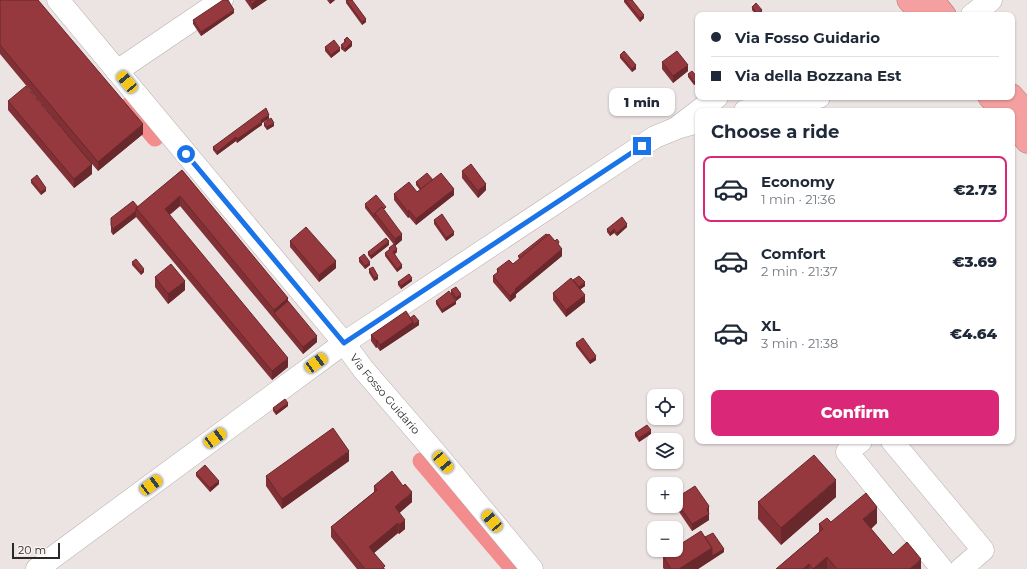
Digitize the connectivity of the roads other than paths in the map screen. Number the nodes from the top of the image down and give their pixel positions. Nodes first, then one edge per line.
1 (58, 0) edge
2 (222, 0) edge
3 (908, 0) edge
4 (933, 0) edge
5 (991, 0) edge
6 (918, 12) edge
7 (943, 12) edge
8 (976, 12) edge
9 (117, 71) junction
10 (1015, 99) edge
11 (713, 100) edge
12 (803, 100) edge
13 (992, 100) edge
14 (703, 108) edge
15 (761, 108) edge
16 (999, 108) edge
17 (1027, 113) edge
18 (695, 114) edge
19 (695, 123) edge
20 (677, 128) junction
21 (1015, 128) edge
22 (1027, 142) edge
23 (344, 343) junction
24 (857, 444) edge
25 (895, 444) edge
26 (37, 569) edge
27 (532, 569) edge
28 (942, 569) edge
29 (961, 569) edge

1 - 9 street, Via Fosso Guidario
2 - 9 street
3 - 6 highway
4 - 7 highway
5 - 8 street
9 - 23 street, Via Fosso Guidario
10 - 17 highway
11 - 14 street
12 - 15 street
13 - 16 highway
18 - 20 street
19 - 20 street
20 - 23 street
21 - 22 highway
23 - 26 street
23 - 27 street, Via Fosso Guidario
24 - 28 street
25 - 29 street

